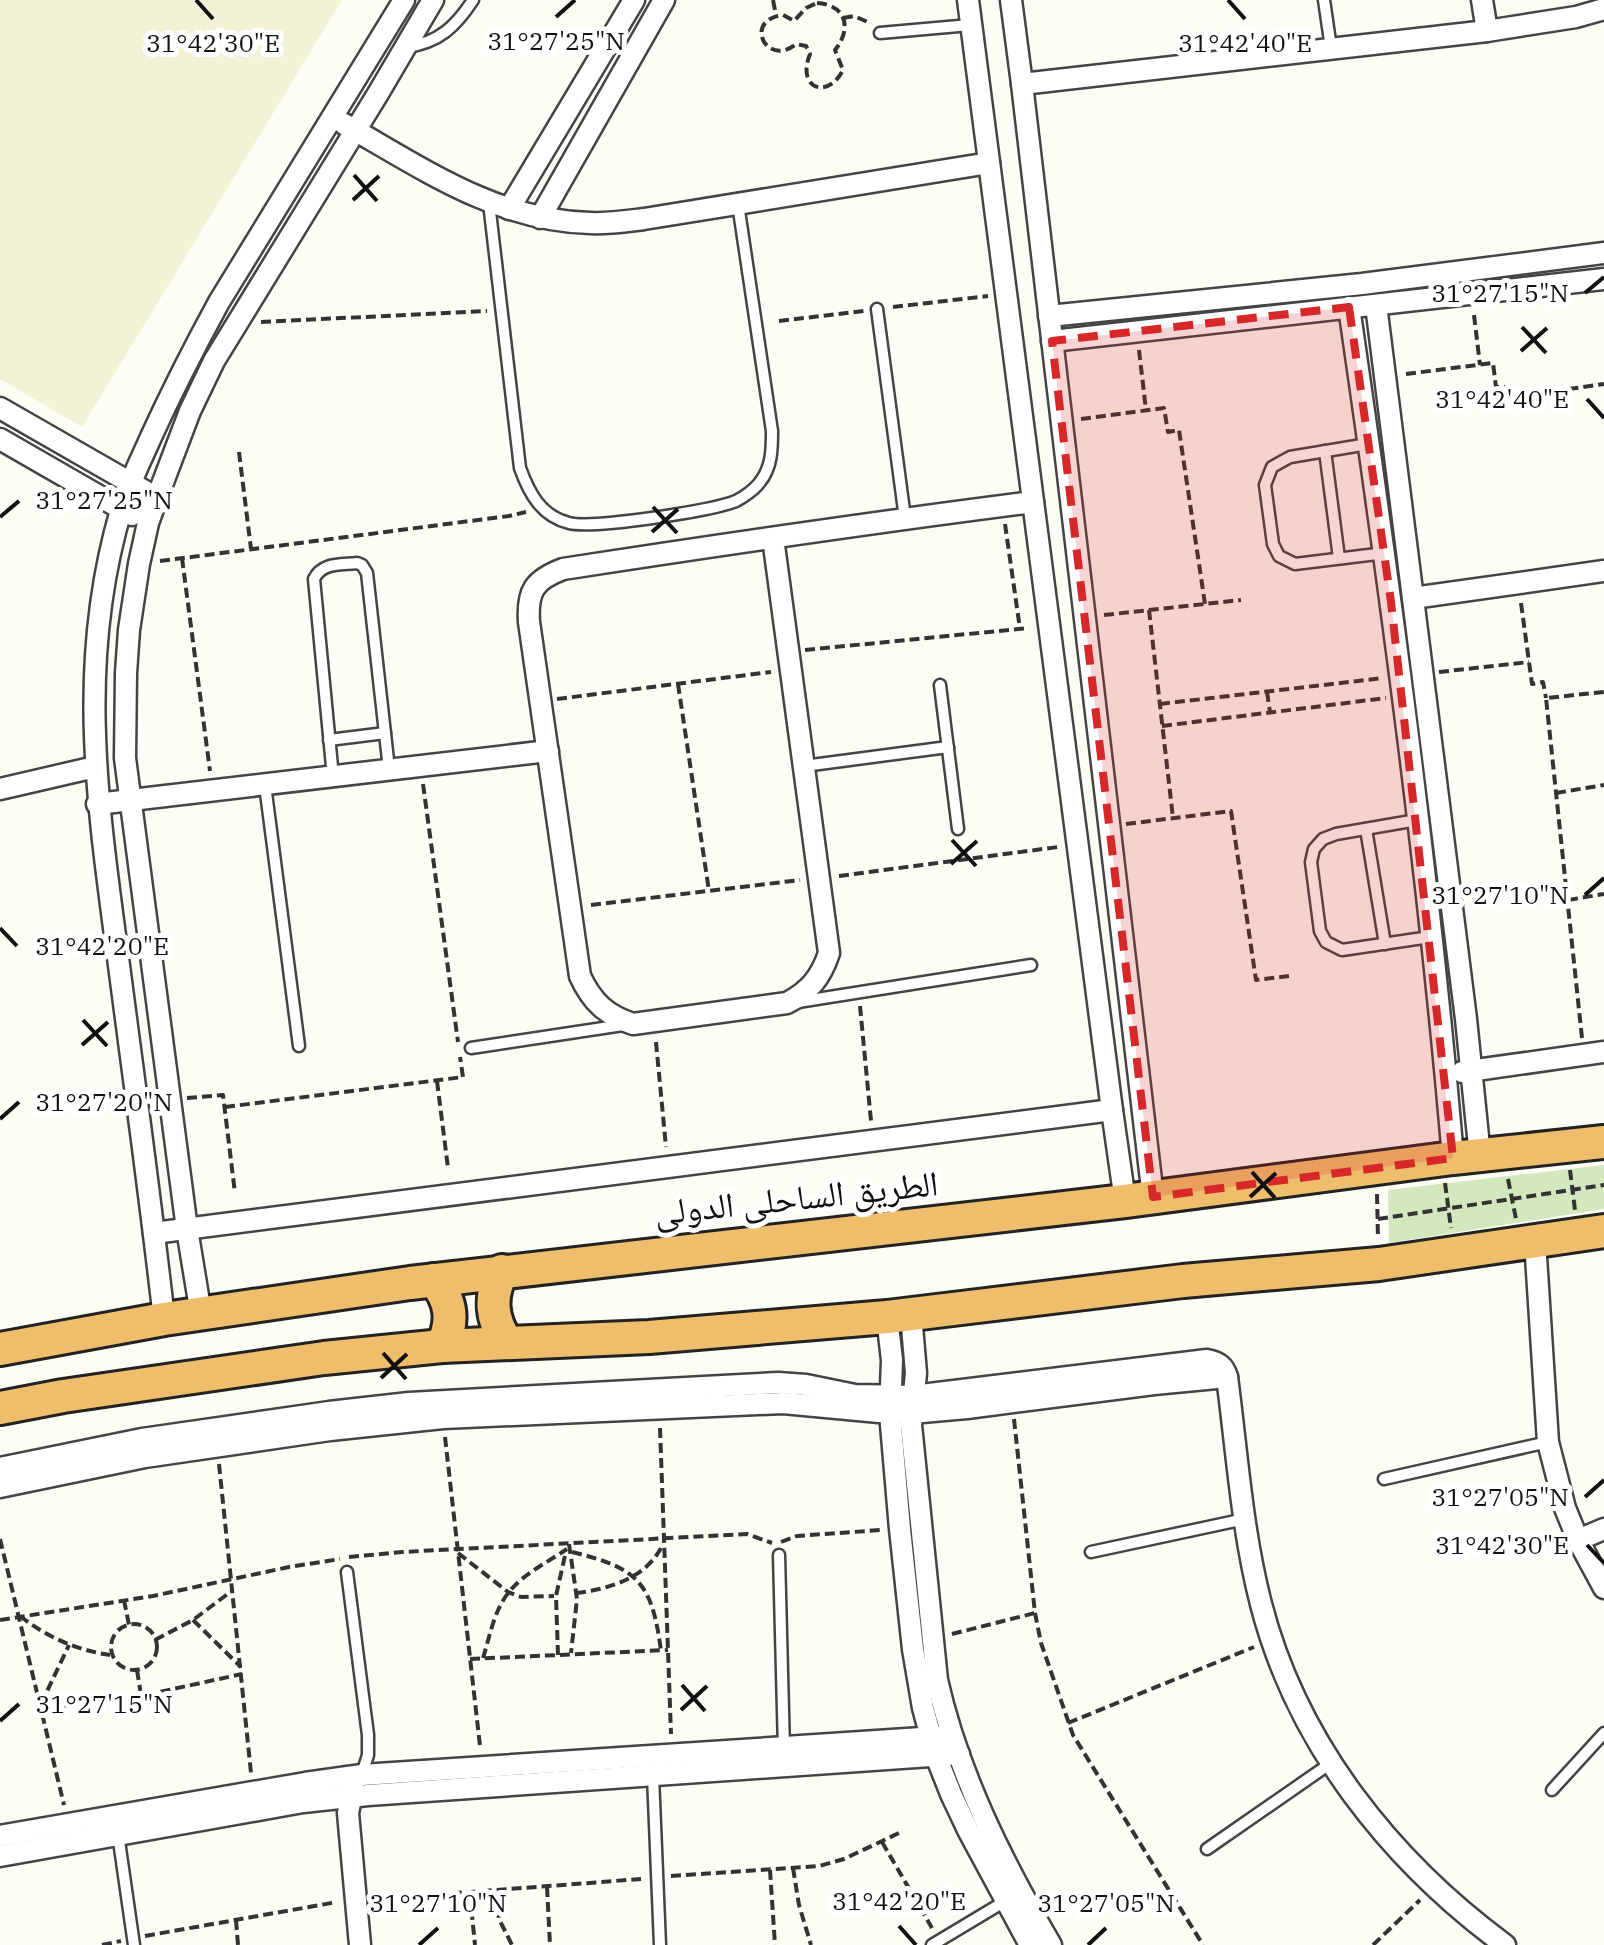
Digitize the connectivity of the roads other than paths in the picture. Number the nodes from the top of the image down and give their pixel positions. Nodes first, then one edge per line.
1 (404, 0) edge
2 (433, 0) edge
3 (473, 0) edge
4 (634, 0) edge
5 (664, 0) edge
6 (968, 0) edge
7 (1324, 0) edge
8 (1482, 0) edge
9 (1012, 1) edge
10 (1604, 9) edge
11 (972, 24) junction
12 (1487, 31) junction
13 (880, 34) road end
14 (406, 48) junction
15 (1331, 48) junction
16 (1022, 84) junction
17 (334, 118) junction
18 (356, 130) junction
19 (989, 163) junction
20 (738, 204) junction
21 (499, 206) junction
22 (540, 218) junction
23 (1604, 253) edge
24 (1604, 279) edge
25 (1376, 304) junction
26 (1349, 308) junction
27 (877, 309) dead end
28 (1049, 316) junction
29 (1052, 342) junction
30 (0, 408) edge
31 (0, 438) edge
32 (1369, 443) junction
33 (1325, 451) junction
34 (130, 484) junction
35 (157, 498) junction
36 (1033, 502) junction
37 (121, 510) junction
38 (905, 518) junction
39 (148, 523) junction
40 (773, 538) junction
41 (1384, 554) junction
42 (1339, 558) junction
43 (1604, 571) edge
44 (1413, 598) junction
45 (940, 684) dead end
46 (385, 734) junction
47 (330, 740) junction
48 (948, 747) junction
49 (548, 752) junction
50 (804, 766) junction
51 (95, 767) junction
52 (390, 770) junction
53 (333, 776) junction
54 (265, 784) junction
55 (0, 789) edge
56 (131, 800) junction
57 (98, 804) junction
58 (1417, 820) junction
59 (958, 829) dead end
60 (1366, 829) junction
61 (1430, 936) junction
62 (1385, 944) junction
63 (1031, 965) dead end
64 (787, 1003) junction
65 (644, 1022) junction
66 (300, 1046) dead end
67 (471, 1048) dead end
68 (1594, 1053) edge
69 (1472, 1070) junction
70 (1446, 1075) junction
71 (1112, 1110) junction
72 (1604, 1142) edge
73 (1470, 1157) junction
74 (1140, 1199) junction
75 (187, 1229) junction
76 (1591, 1233) edge
77 (154, 1234) junction
78 (1528, 1242) junction
79 (502, 1271) junction
80 (434, 1280) junction
81 (201, 1314) junction
82 (899, 1315) junction
83 (164, 1319) junction
84 (506, 1342) junction
85 (442, 1346) junction
86 (0, 1349) edge
87 (1227, 1378) junction
88 (901, 1405) junction
89 (0, 1408) edge
90 (1548, 1442) junction
91 (0, 1468) edge
92 (1384, 1479) dead end
93 (0, 1487) edge
94 (1246, 1518) junction
95 (1604, 1529) edge
96 (1578, 1540) junction
97 (1091, 1552) dead end
98 (780, 1555) dead end
99 (347, 1572) dead end
100 (1604, 1588) edge
101 (1604, 1733) edge
102 (956, 1745) junction
103 (934, 1746) junction
104 (784, 1756) junction
105 (659, 1761) junction
106 (1331, 1763) junction
107 (362, 1775) junction
108 (1552, 1790) dead end
109 (350, 1797) junction
110 (118, 1834) junction
111 (0, 1836) edge
112 (1207, 1849) dead end
113 (0, 1856) edge
114 (1014, 1897) junction
115 (134, 1942) edge
116 (935, 1943) edge
117 (360, 1945) edge
118 (660, 1945) edge
119 (1030, 1945) edge
120 (1051, 1945) edge
121 (1506, 1945) edge

1 - 17 street
2 - 14 street
3 - 14 lane
4 - 21 street
5 - 22 street
6 - 11 street
7 - 15 lane
8 - 12 street
9 - 16 street
10 - 12 street
11 - 13 lane
11 - 19 street
12 - 15 street
14 - 18 street
15 - 16 street
16 - 28 street
17 - 18 street
17 - 34 street
18 - 21 street
18 - 35 street
19 - 20 street
19 - 36 street
20 - 21 lane
20 - 22 street
21 - 22 street
23 - 28 street
24 - 25 street
25 - 26 street
25 - 44 street
26 - 29 street
26 - 32 street
27 - 38 lane
28 - 29 street
29 - 74 street
30 - 34 street
31 - 37 street
32 - 33 lane
32 - 41 street
33 - 42 lane
33 - 42 lane
34 - 35 street
34 - 37 street
35 - 39 street
36 - 38 street
36 - 71 street
37 - 39 street
37 - 51 street
38 - 40 street
39 - 56 street
40 - 49 street
40 - 50 street
41 - 42 lane
41 - 58 street
43 - 44 street
44 - 69 street
45 - 48 lane
46 - 47 lane
46 - 47 lane
46 - 52 lane
47 - 53 lane
48 - 50 lane
48 - 59 lane
49 - 52 street
49 - 65 street
50 - 64 street
51 - 55 street
51 - 57 street
52 - 53 street
53 - 54 street
54 - 56 street
54 - 66 lane
56 - 57 street
56 - 75 street
57 - 77 street
58 - 60 lane
58 - 61 street
60 - 62 lane
60 - 62 lane
61 - 62 lane
61 - 70 street
63 - 64 lane
64 - 65 street
65 - 67 lane
68 - 69 street
69 - 70 street
69 - 73 street
70 - 73 street
71 - 74 street
71 - 75 street
72 - 73 highway, الطريق الساحلى الدولى
73 - 74 highway, الطريق الساحلى الدولى
74 - 79 highway, الطريق الساحلى الدولى
75 - 77 street
75 - 81 street
76 - 78 highway
77 - 83 street
78 - 82 highway
78 - 90 street
79 - 80 highway, الطريق الساحلى الدولى
79 - 84 highway
80 - 81 highway, الطريق الساحلى الدولى
80 - 85 highway
81 - 83 highway, الطريق الساحلى الدولى
82 - 84 highway
82 - 88 street
83 - 86 highway, الطريق الساحلى الدولى
84 - 85 highway
85 - 89 highway
87 - 88 street
87 - 88 street
87 - 94 street
88 - 91 street
88 - 93 street
88 - 102 street
88 - 103 street
90 - 92 lane
90 - 96 street
94 - 97 lane
94 - 106 street
95 - 96 street
96 - 100 street
98 - 104 lane
99 - 107 lane
101 - 108 lane
102 - 103 street
102 - 114 street
103 - 104 street
103 - 114 street
104 - 105 street
104 - 105 street
105 - 107 street
105 - 109 street
105 - 118 lane
106 - 112 lane
106 - 121 street
107 - 109 street
107 - 111 street
109 - 110 street
109 - 117 street
110 - 113 street
110 - 115 lane
114 - 116 lane
114 - 119 street
114 - 120 street

